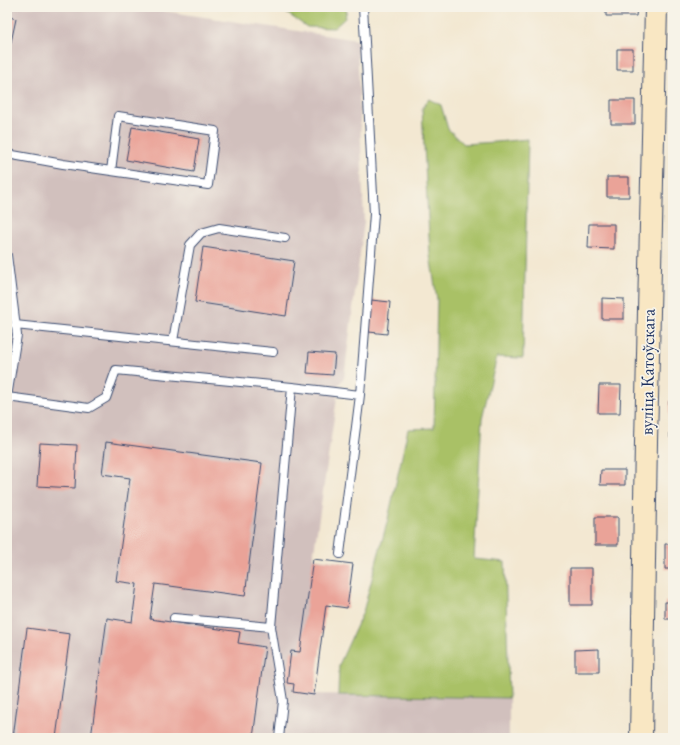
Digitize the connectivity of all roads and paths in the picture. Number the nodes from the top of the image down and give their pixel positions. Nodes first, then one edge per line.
1 (363, 7) edge
2 (656, 7) edge
3 (7, 154) edge
4 (110, 171) junction
5 (285, 238) dead end
6 (7, 255) edge
7 (16, 325) junction
8 (173, 341) junction
9 (273, 352) dead end
10 (292, 387) junction
11 (360, 395) junction
12 (7, 398) edge
13 (340, 554) dead end
14 (174, 618) dead end
15 (271, 627) junction
16 (279, 738) edge
17 (641, 738) edge

1 - 11 lane
2 - 17 main road, вуліца Катоўскага
3 - 4 lane
4 - 4 lane
5 - 8 lane
6 - 7 lane
7 - 8 lane
7 - 12 lane
8 - 9 lane
10 - 11 lane
10 - 12 lane
10 - 15 lane
11 - 13 lane
14 - 15 lane
15 - 16 lane

